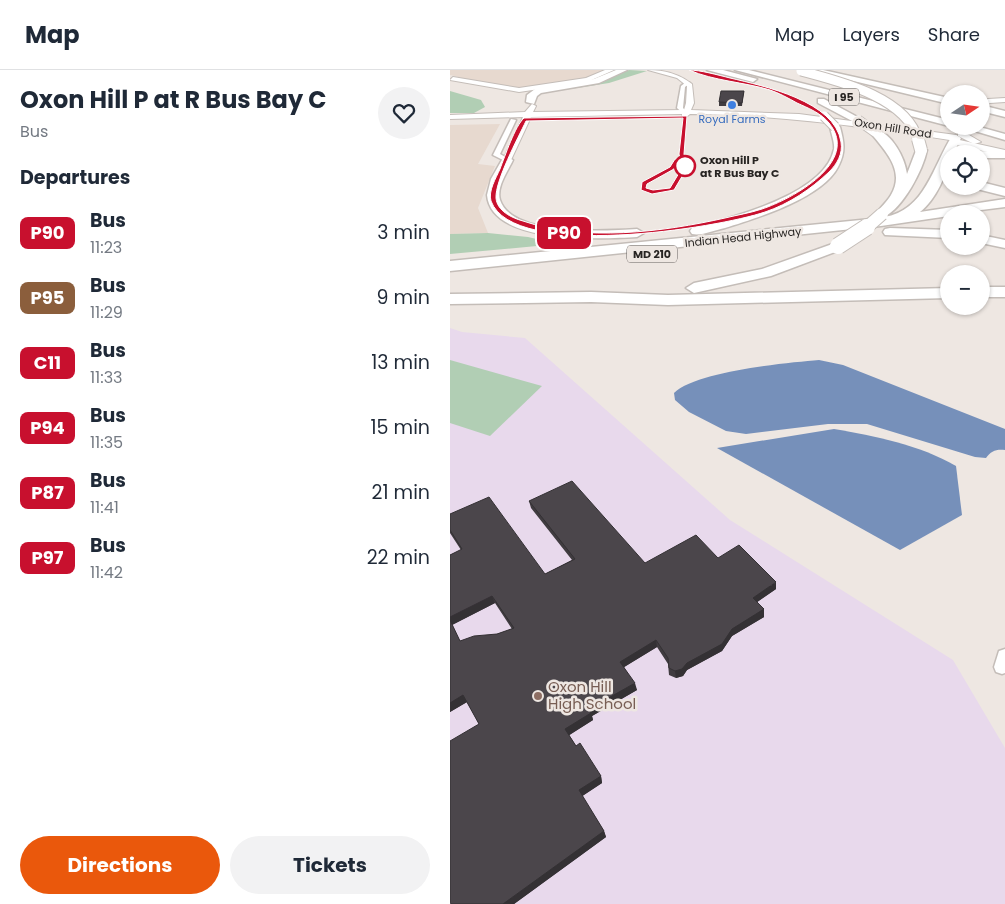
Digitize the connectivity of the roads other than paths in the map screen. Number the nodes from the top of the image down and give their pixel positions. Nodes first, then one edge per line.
1 (611, 70) edge
2 (623, 70) edge
3 (651, 70) edge
4 (711, 70) edge
5 (739, 70) edge
6 (753, 70) edge
7 (812, 70) edge
8 (798, 71) edge
9 (700, 72) dead end
10 (451, 78) edge
11 (688, 83) junction
12 (757, 85) dead end
13 (535, 88) junction
14 (940, 99) edge
15 (1005, 100) edge
16 (990, 101) edge
17 (522, 103) junction
18 (690, 103) junction
19 (940, 106) edge
20 (815, 109) dead end
21 (990, 109) edge
22 (722, 113) junction
23 (685, 114) junction
24 (1005, 114) edge
25 (450, 116) edge
26 (496, 116) junction
27 (940, 116) edge
28 (520, 117) junction
29 (990, 118) edge
30 (450, 120) edge
31 (940, 121) edge
32 (1005, 122) edge
33 (990, 128) edge
34 (1005, 132) edge
35 (925, 136) joint
36 (1005, 137) edge
37 (963, 141) edge
38 (1005, 149) edge
39 (1005, 154) edge
40 (507, 160) joint
41 (990, 188) edge
42 (1005, 192) edge
43 (896, 197) junction
44 (1005, 203) edge
45 (764, 211) junction
46 (1005, 212) edge
47 (990, 214) edge
48 (881, 218) junction
49 (940, 222) edge
50 (685, 227) dead end
51 (669, 230) dead end
52 (854, 233) junction
53 (940, 234) edge
54 (990, 241) edge
55 (1005, 244) edge
56 (450, 264) edge
57 (450, 275) edge
58 (990, 292) edge
59 (1005, 292) edge
60 (940, 293) edge
61 (591, 297) junction
62 (450, 299) edge

1 - 13 main road
2 - 17 highway
3 - 11 main road
4 - 43 highway, bridge
5 - 31 highway, I 95
6 - 27 highway, I 95
7 - 14 highway, I 95
8 - 19 highway, I 95
8 - 43 highway, bridge
9 - 12 highway
10 - 13 main road
10 - 17 main road
11 - 18 main road
11 - 23 street
13 - 17 main road
15 - 16 main road
17 - 26 main road
17 - 28 main road
18 - 22 main road
18 - 23 main road
20 - 45 highway, bridge
21 - 24 highway
22 - 23 main road, Oxon Hill Road
22 - 37 main road, Oxon Hill Road
23 - 28 main road, Oxon Hill Road
23 - 35 main road, Oxon Hill Road
25 - 26 main road, Oxon Hill Road
26 - 28 main road, Oxon Hill Road
28 - 30 main road, Oxon Hill Road
28 - 40 main road
29 - 32 highway
33 - 34 highway
35 - 37 highway
36 - 37 highway
37 - 38 main road, Oxon Hill Road
37 - 39 highway
37 - 48 highway
40 - 51 highway
41 - 42 highway
43 - 48 highway
44 - 48 highway, Indian Head Highway / MD 210
45 - 50 highway
45 - 56 highway
46 - 47 highway
48 - 56 highway, Indian Head Highway / MD 210
48 - 61 highway, bridge
49 - 52 highway, Indian Head Highway / MD 210
52 - 53 highway
52 - 57 highway, Indian Head Highway / MD 210
54 - 55 highway
58 - 59 highway
60 - 61 highway
61 - 62 highway

